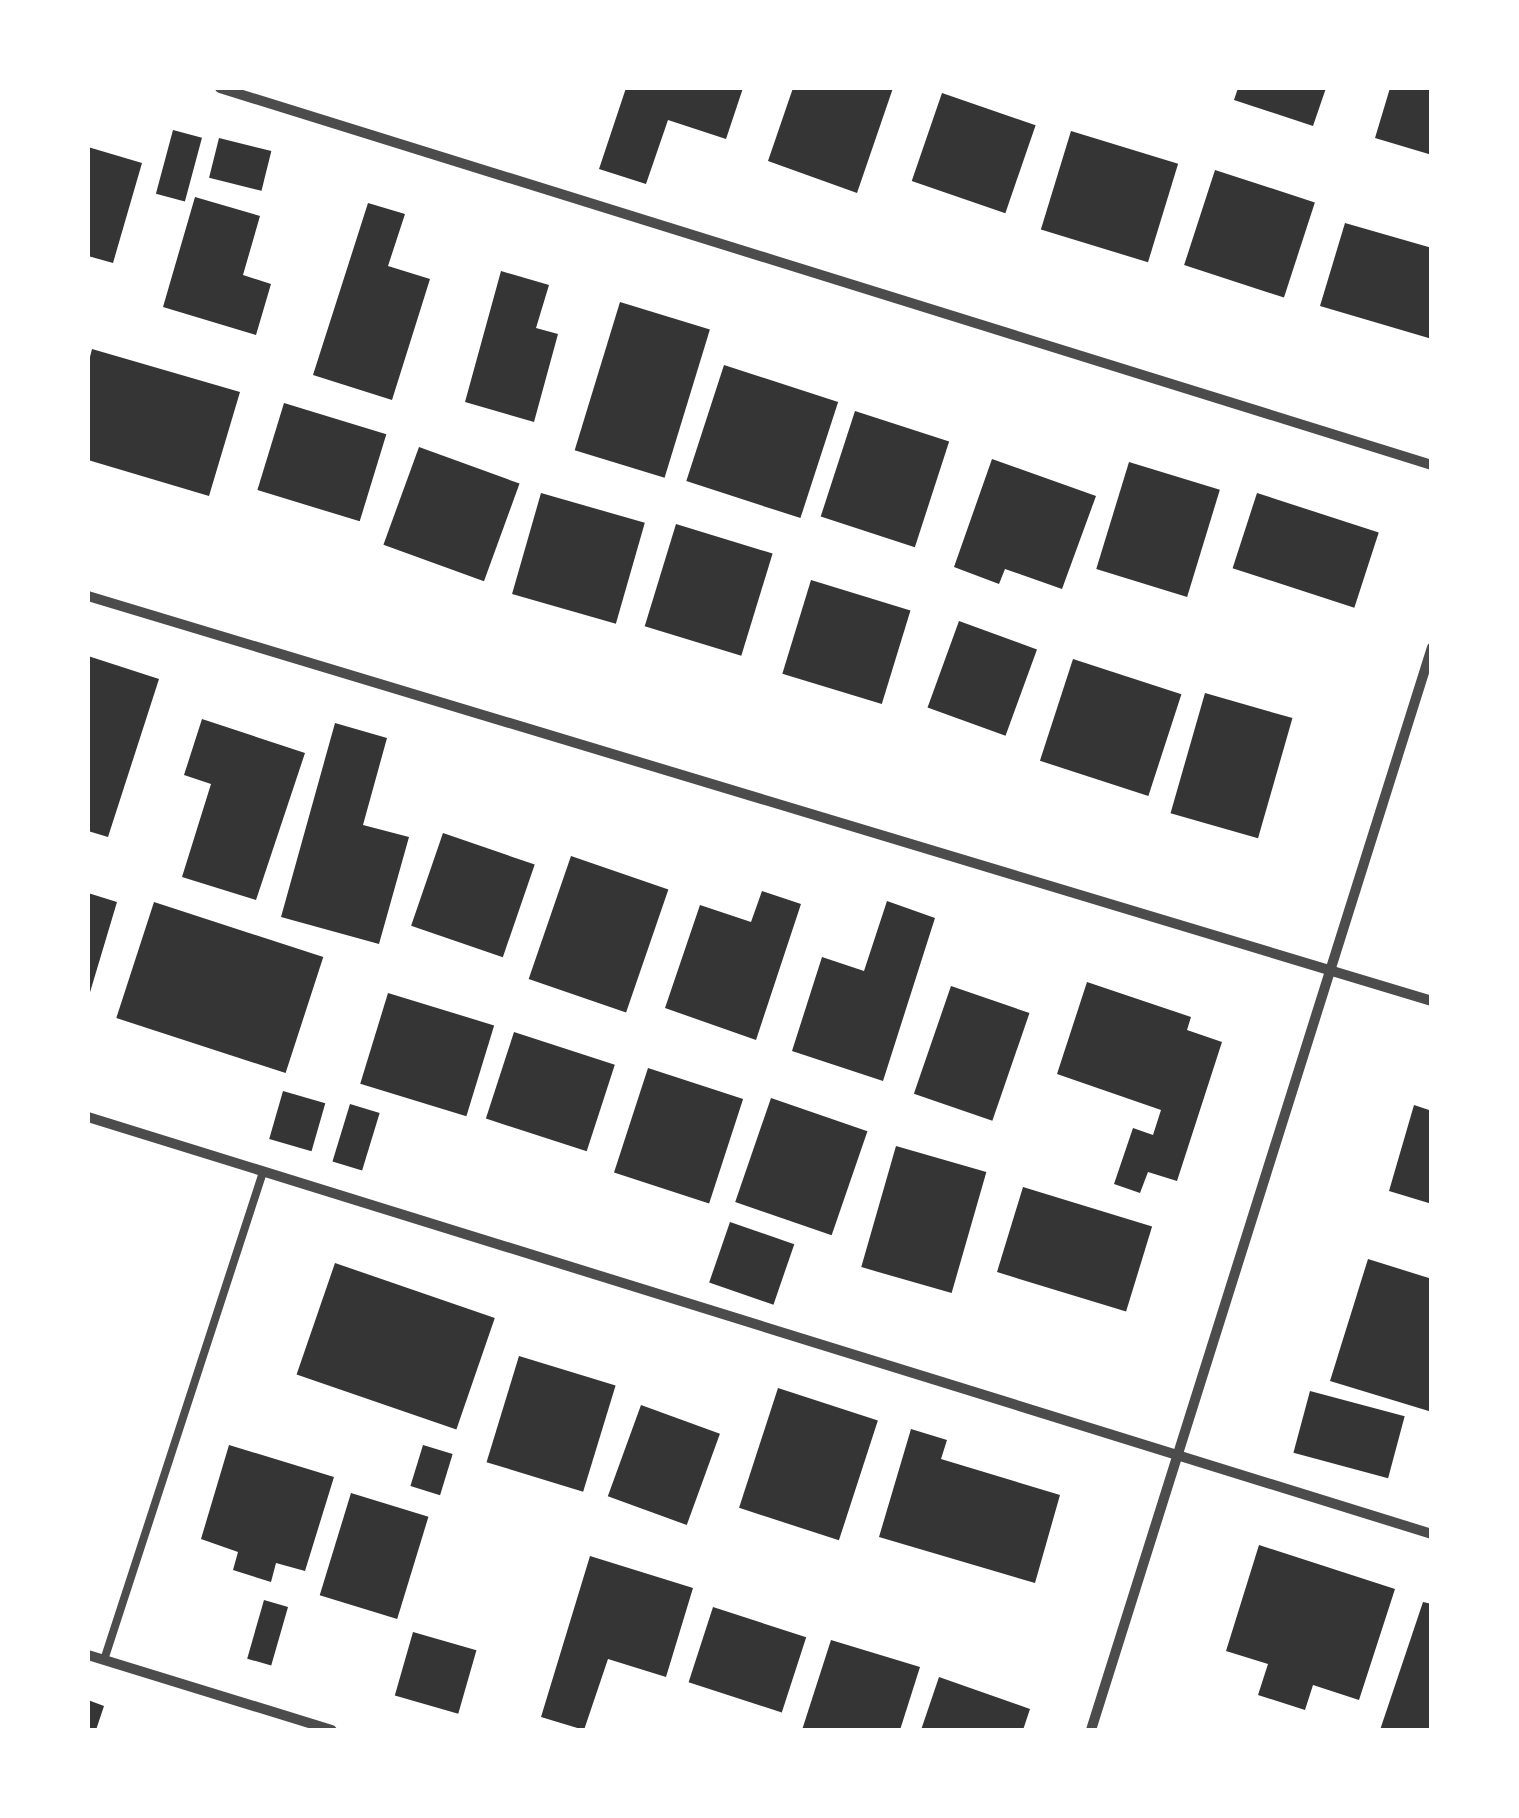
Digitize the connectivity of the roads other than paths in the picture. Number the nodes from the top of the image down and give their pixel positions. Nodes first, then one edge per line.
1 (220, 88) edge
2 (1432, 465) edge
3 (88, 596) edge
4 (1432, 647) edge
5 (1331, 971) junction
6 (1432, 1001) edge
7 (88, 1118) edge
8 (263, 1172) junction
9 (1177, 1455) junction
10 (1432, 1534) edge
11 (88, 1655) edge
12 (104, 1660) junction
13 (332, 1730) edge
14 (1091, 1730) edge

1 - 2 street
3 - 5 street
4 - 5 street
5 - 6 street
5 - 9 street
7 - 8 street
8 - 9 street
8 - 12 lane
9 - 10 street
9 - 14 street
11 - 12 street
12 - 13 street

